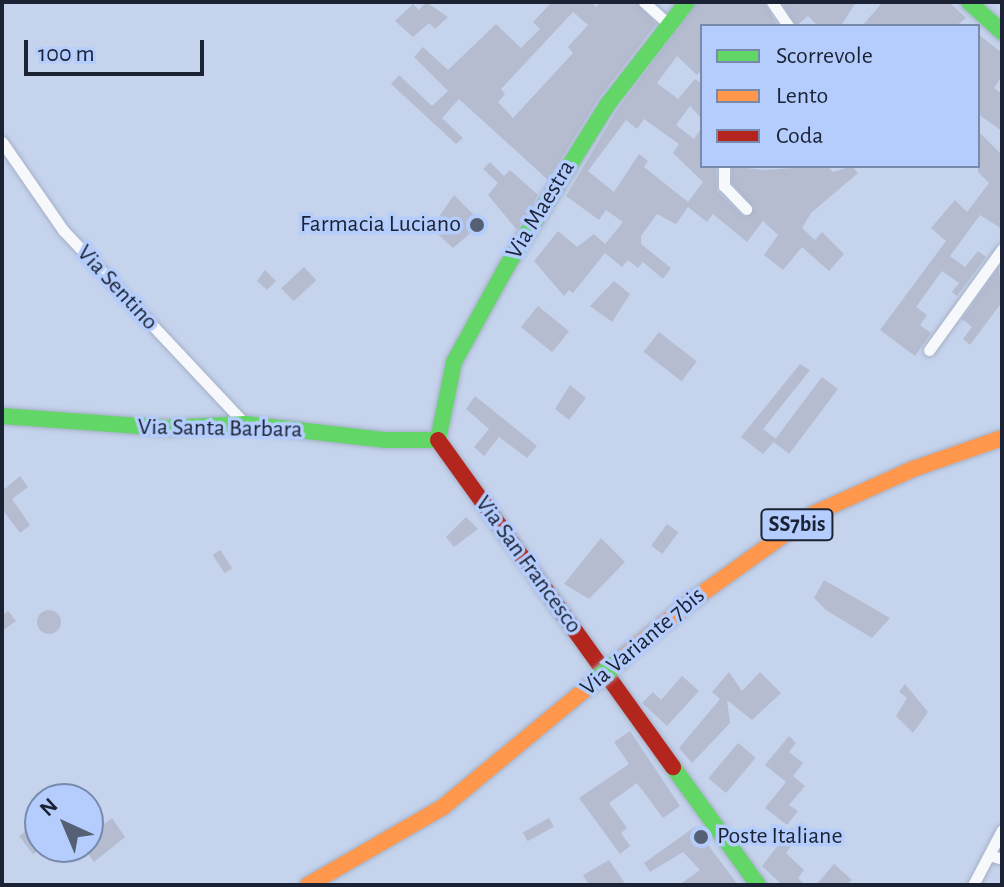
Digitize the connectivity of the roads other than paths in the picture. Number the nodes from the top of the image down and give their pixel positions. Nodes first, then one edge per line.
1 (644, 2) edge
2 (687, 2) edge
3 (772, 2) edge
4 (969, 2) edge
5 (667, 23) junction
6 (787, 24) edge
7 (1002, 32) edge
8 (2, 142) edge
9 (724, 168) edge
10 (746, 209) dead end
11 (1002, 249) edge
12 (929, 350) dead end
13 (2, 416) edge
14 (245, 424) junction
15 (1002, 438) edge
16 (438, 440) junction
17 (1002, 830) edge
18 (989, 855) junction
19 (1002, 859) edge
20 (308, 885) edge
21 (758, 885) edge
22 (973, 885) edge

1 - 5 street
2 - 5 street, Via Maestra
3 - 6 street
4 - 7 street
5 - 16 street, Via Maestra
8 - 14 street, Via Sentino
9 - 10 street
11 - 12 street
13 - 14 street, Via Santa Barbara
14 - 16 street, Via Santa Barbara
15 - 20 street, Via Variante 7bis / SS7bis, bridge
16 - 21 street, Via San Francesco
17 - 18 street
18 - 19 street
18 - 22 street

